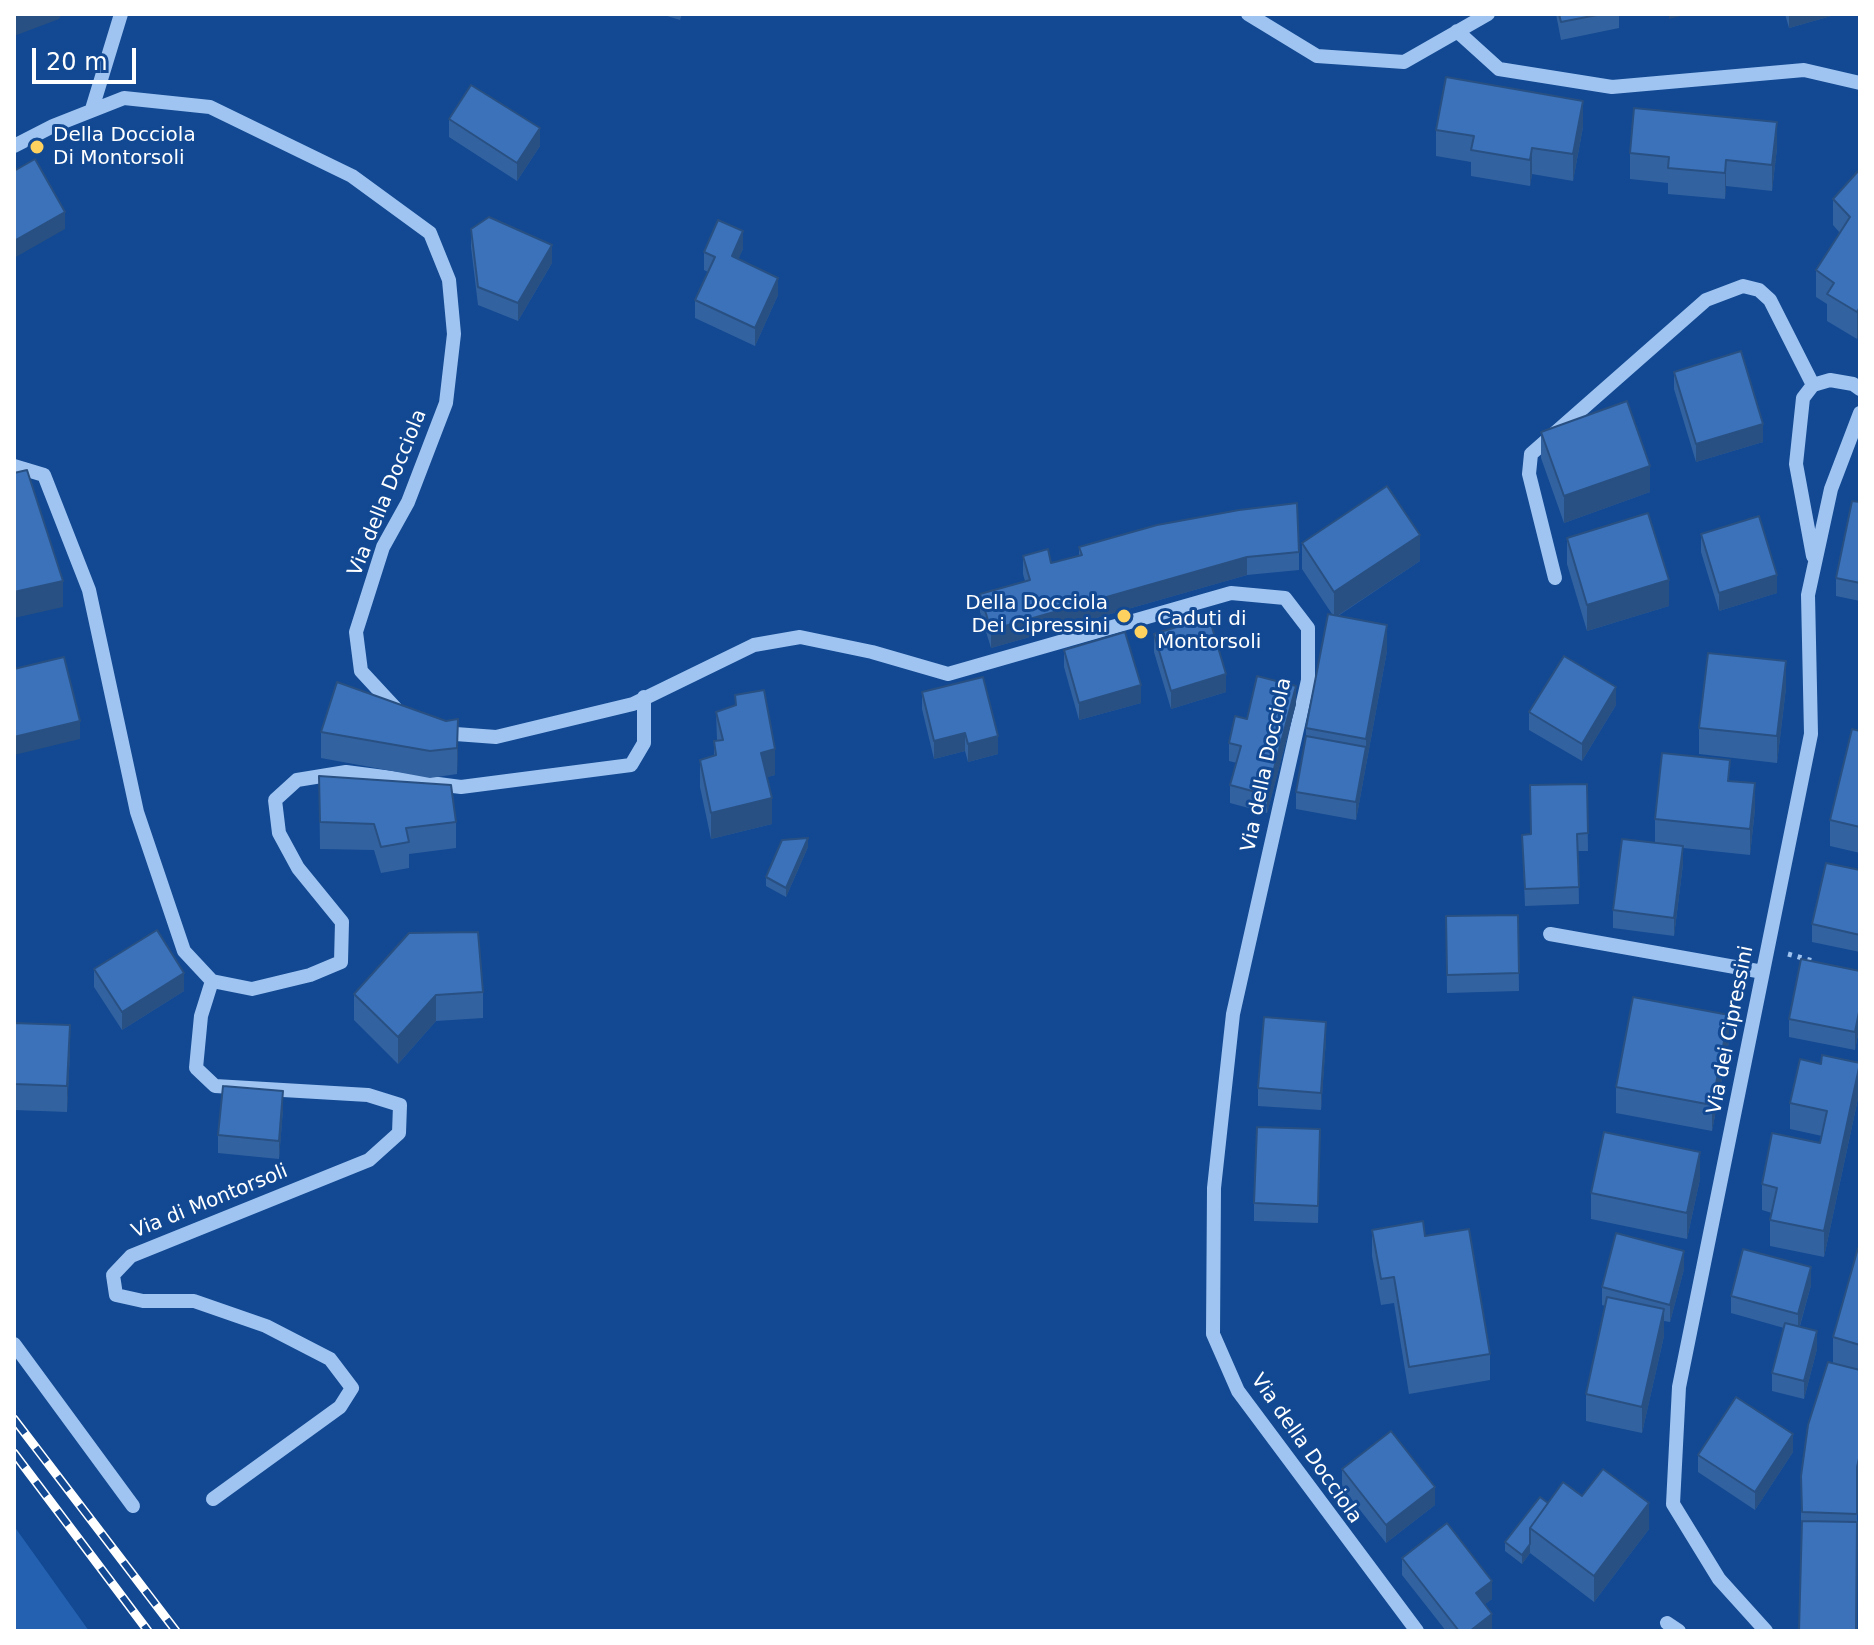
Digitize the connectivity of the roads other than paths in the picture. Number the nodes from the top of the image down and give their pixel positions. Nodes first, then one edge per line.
1 (121, 14) edge
2 (1248, 14) edge
3 (1488, 14) edge
4 (1457, 31) junction
5 (1860, 83) edge
6 (92, 109) junction
7 (14, 146) edge
8 (1813, 385) junction
9 (1860, 389) edge
10 (1860, 413) edge
11 (14, 466) edge
12 (1815, 564) junction
13 (1555, 578) dead end
14 (644, 697) junction
15 (409, 718) edge
16 (433, 733) edge
17 (1550, 934) dead end
18 (1763, 972) junction
19 (212, 981) junction
20 (14, 1344) edge
21 (213, 1499) dead end
22 (133, 1506) dead end
23 (1417, 1631) edge
24 (1766, 1631) edge

1 - 6 street
2 - 4 street
3 - 4 street
4 - 5 street
6 - 7 street, Via della Docciola
6 - 15 street, Via della Docciola
8 - 9 street
8 - 12 street
8 - 13 street
10 - 12 street, Via dei Cipressini
11 - 19 street
12 - 18 street, Via dei Cipressini
14 - 16 street, Via della Docciola
14 - 19 street
14 - 23 street, Via della Docciola
17 - 18 street
18 - 24 street, Via dei Cipressini
19 - 21 street, Via di Montorsoli
20 - 22 street

